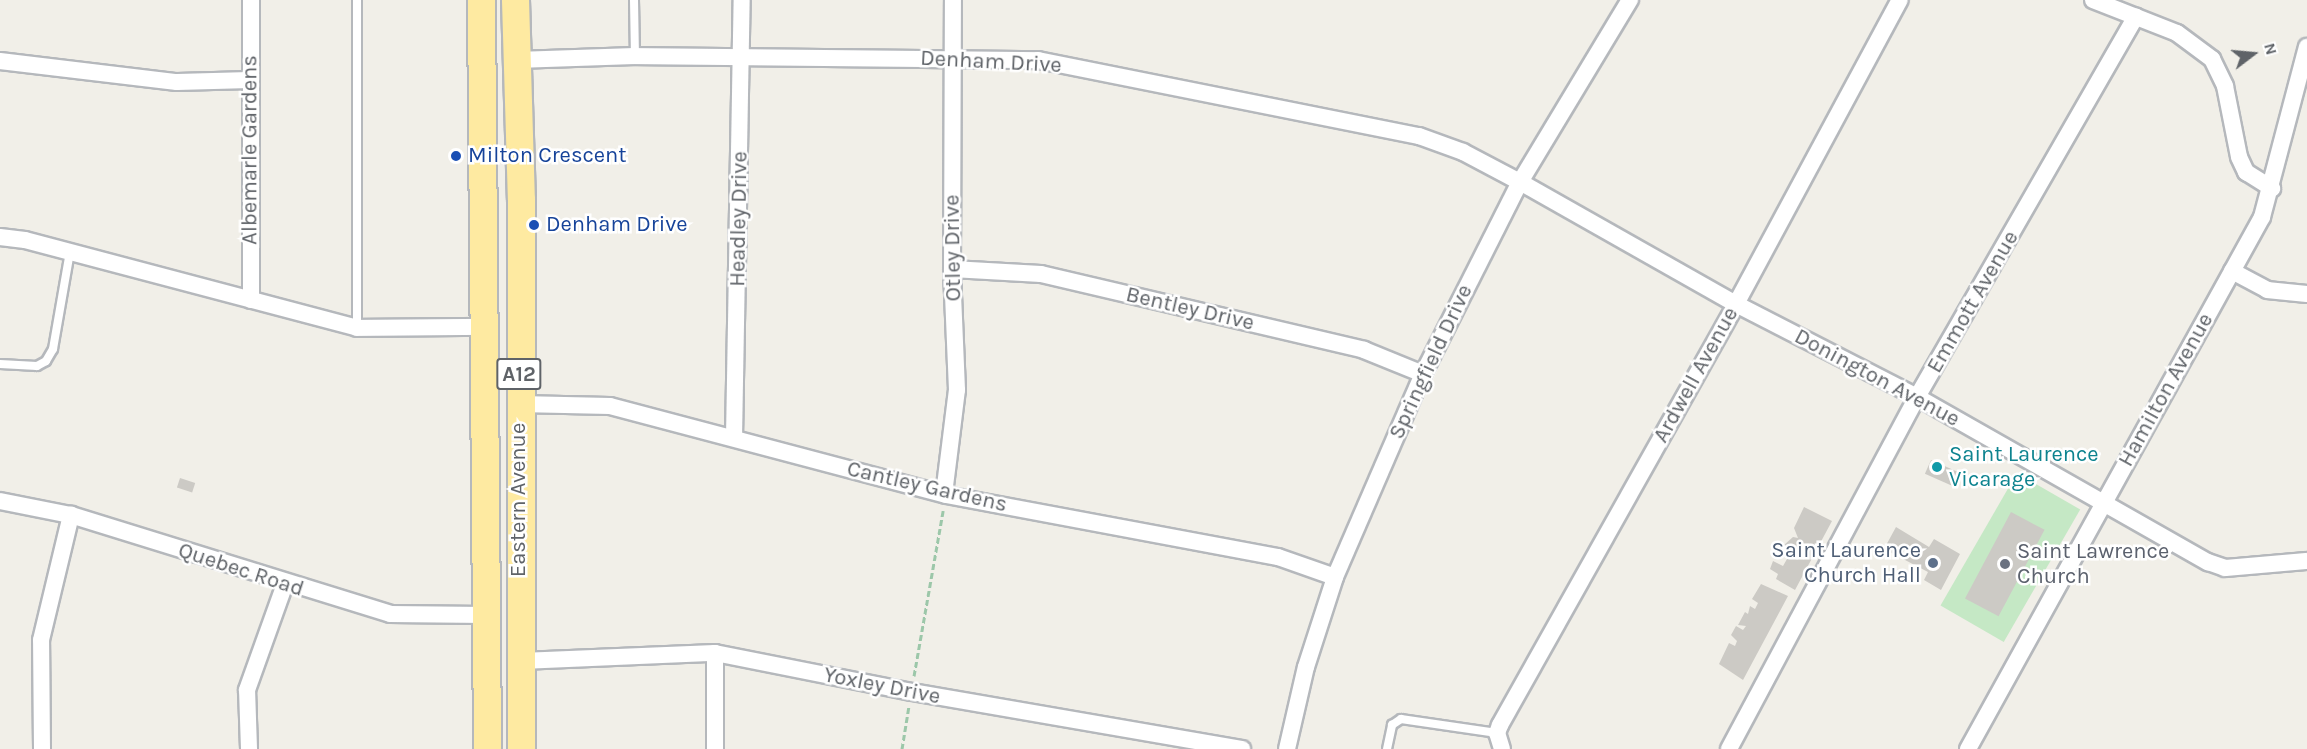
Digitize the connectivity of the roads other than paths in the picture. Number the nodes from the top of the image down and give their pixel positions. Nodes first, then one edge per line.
1 (251, 0) edge
2 (357, 0) edge
3 (481, 0) edge
4 (515, 0) edge
5 (634, 0) edge
6 (742, 0) edge
7 (953, 0) edge
8 (1630, 0) edge
9 (1900, 0) edge
10 (2093, 0) edge
11 (2127, 9) edge
12 (2307, 47) edge
13 (635, 56) junction
14 (953, 57) junction
15 (742, 58) junction
16 (516, 60) junction
17 (0, 61) edge
18 (250, 80) junction
19 (1520, 182) junction
20 (2272, 188) junction
21 (0, 237) edge
22 (70, 252) junction
23 (952, 269) junction
24 (2232, 271) junction
25 (2307, 294) edge
26 (250, 300) junction
27 (1736, 304) junction
28 (484, 327) junction
29 (357, 328) junction
30 (0, 364) edge
31 (1423, 374) junction
32 (1917, 397) junction
33 (519, 404) junction
34 (734, 438) junction
35 (945, 495) junction
36 (0, 501) edge
37 (2103, 505) junction
38 (71, 515) junction
39 (2307, 561) edge
40 (1335, 577) junction
41 (285, 584) junction
42 (486, 615) junction
43 (715, 653) junction
44 (521, 662) junction
45 (1500, 741) edge
46 (42, 749) edge
47 (249, 749) edge
48 (487, 749) edge
49 (522, 749) edge
50 (715, 749) edge
51 (1242, 749) edge
52 (1287, 749) edge
53 (1388, 749) edge
54 (1729, 749) edge
55 (1968, 749) edge

1 - 18 street, Albemarle Gardens
2 - 29 lane
3 - 28 highway, Eastern Avenue / A12
4 - 16 highway, Eastern Avenue / A12
5 - 13 lane
6 - 15 street, Headley Drive
7 - 14 street, Otley Drive
8 - 19 street, Springfield Drive
9 - 27 street, Ardwell Avenue
10 - 11 street
11 - 20 street
11 - 32 street, Emmott Avenue
12 - 20 street, Hamilton Avenue
13 - 15 street, Denham Drive
13 - 16 street, Denham Drive
14 - 15 street, Denham Drive
14 - 19 street, Denham Drive
14 - 23 street, Otley Drive
15 - 34 street, Headley Drive
16 - 33 highway, Eastern Avenue / A12
17 - 18 street
18 - 26 street, Albemarle Gardens
19 - 27 street, Donington Avenue
19 - 31 street, Springfield Drive
20 - 24 street, Hamilton Avenue
21 - 22 street
22 - 26 street
22 - 30 lane
23 - 31 street, Bentley Drive
23 - 35 street, Otley Drive
24 - 25 street
24 - 37 street, Hamilton Avenue
26 - 29 street
27 - 32 street, Donington Avenue
27 - 45 street, Ardwell Avenue
28 - 29 street
28 - 42 highway, Eastern Avenue / A12
31 - 40 street, Springfield Drive
32 - 37 street, Donington Avenue
32 - 54 street, Emmott Avenue
33 - 34 street, Cantley Gardens
33 - 44 highway, Eastern Avenue / A12
34 - 35 street, Cantley Gardens
35 - 40 street, Cantley Gardens
36 - 38 street, Quebec Road
37 - 39 street, Donington Avenue
37 - 55 street, Hamilton Avenue
38 - 41 street, Quebec Road
38 - 46 street
40 - 52 street, Springfield Drive
41 - 42 street, Quebec Road
41 - 47 street
42 - 48 highway, Eastern Avenue / A12
43 - 44 street, Yoxley Drive
43 - 50 street
43 - 51 street, Yoxley Drive
44 - 49 highway, Eastern Avenue / A12
45 - 53 lane

